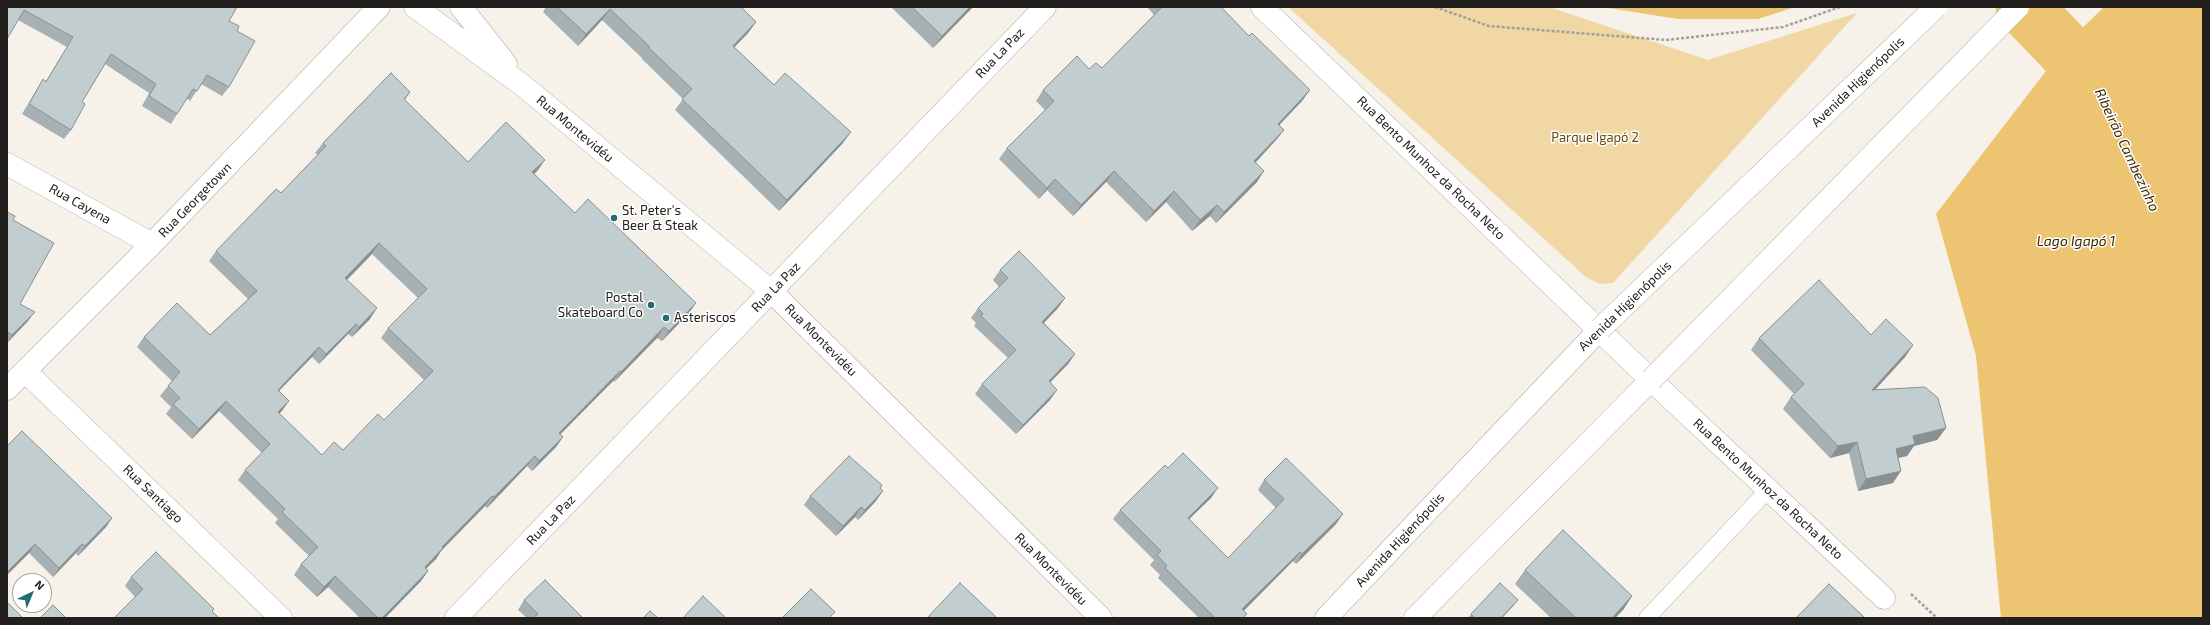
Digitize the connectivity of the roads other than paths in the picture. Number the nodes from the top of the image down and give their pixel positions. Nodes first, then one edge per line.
1 (379, 7) edge
2 (415, 7) edge
3 (462, 7) edge
4 (1044, 7) edge
5 (1262, 7) edge
6 (1936, 7) edge
7 (2018, 7) edge
8 (521, 84) junction
9 (7, 164) edge
10 (152, 244) junction
11 (771, 291) junction
12 (1600, 329) junction
13 (25, 371) junction
14 (1651, 380) junction
15 (7, 389) edge
16 (1769, 489) junction
17 (1884, 598) dead end
18 (281, 618) edge
19 (456, 618) edge
20 (1101, 618) edge
21 (1326, 618) edge
22 (1415, 618) edge
23 (1647, 618) edge

1 - 10 street, Rua Georgetown
2 - 8 street, Rua Montevidéu
3 - 8 street, Rua Montevidéu
4 - 11 street, Rua La Paz
5 - 12 street, Rua Bento Munhoz da Rocha Neto
6 - 12 street, Avenida Higienópolis, bridge
7 - 14 street, bridge
8 - 11 street, Rua Montevidéu
9 - 10 street, Rua Cayena
10 - 13 street, Rua Georgetown
11 - 19 street, Rua La Paz
11 - 20 street, Rua Montevidéu
12 - 14 street, Rua Bento Munhoz da Rocha Neto
12 - 21 street, Avenida Higienópolis
13 - 15 street, Rua Georgetown
13 - 18 street, Rua Santiago
14 - 16 street, Rua Bento Munhoz da Rocha Neto
14 - 22 street
16 - 17 street, Rua Bento Munhoz da Rocha Neto
16 - 23 lane

